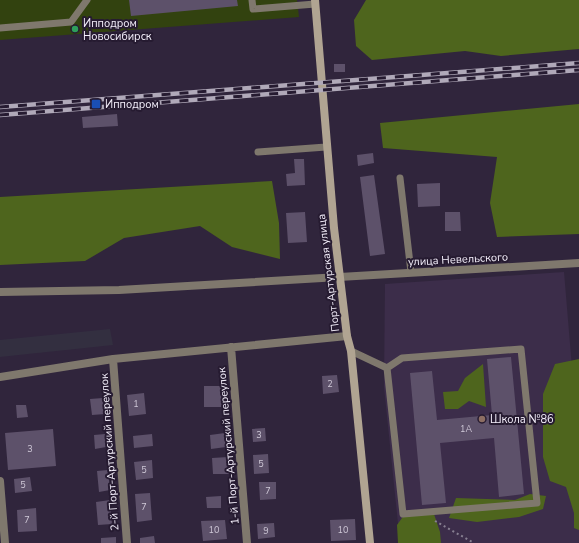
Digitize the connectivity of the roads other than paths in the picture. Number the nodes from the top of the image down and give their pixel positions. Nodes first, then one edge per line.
1 (87, 0) edge
2 (252, 0) edge
3 (315, 2) edge
4 (0, 28) edge
5 (326, 147) junction
6 (258, 152) dead end
7 (400, 178) dead end
8 (579, 263) edge
9 (411, 272) junction
10 (339, 276) junction
11 (0, 292) edge
12 (346, 336) junction
13 (231, 347) junction
14 (351, 351) junction
15 (113, 359) junction
16 (387, 368) junction
17 (0, 377) edge
18 (0, 481) edge
19 (5, 543) edge
20 (127, 543) edge
21 (247, 543) edge
22 (370, 543) edge

1 - 4 lane
2 - 3 lane
3 - 5 street, Порт-Артурская улица
5 - 6 lane
5 - 10 street, Порт-Артурская улица
7 - 9 lane
8 - 9 street, улица Невельского
9 - 10 street, улица Невельского
10 - 11 street, улица Невельского
10 - 12 street, Порт-Артурская улица
12 - 13 street
12 - 14 street, Порт-Артурская улица
13 - 15 street
13 - 21 street, 1-й Порт-Артурский переулок
14 - 16 lane
14 - 22 street, Порт-Артурская улица
15 - 17 street
15 - 20 street, 2-й Порт-Артурский переулок
16 - 16 lane
18 - 19 street

